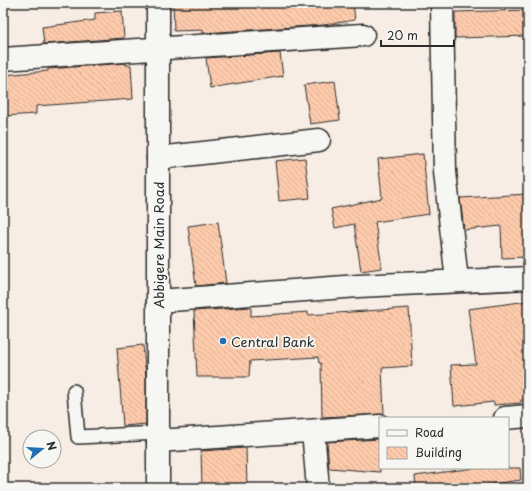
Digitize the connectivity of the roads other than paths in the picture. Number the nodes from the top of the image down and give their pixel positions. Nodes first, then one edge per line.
1 (158, 3) edge
2 (442, 3) edge
3 (363, 34) dead end
4 (158, 47) junction
5 (3, 59) edge
6 (319, 140) dead end
7 (158, 158) junction
8 (528, 278) edge
9 (457, 281) junction
10 (158, 302) junction
11 (74, 391) dead end
12 (528, 416) edge
13 (509, 418) edge
14 (379, 426) edge
15 (313, 431) junction
16 (158, 437) junction
17 (158, 488) edge
18 (318, 488) edge

1 - 4 street, Abbigere Main Road
2 - 9 street
3 - 4 street
4 - 5 street
4 - 7 street, Abbigere Main Road
6 - 7 street
7 - 10 street, Abbigere Main Road
8 - 9 street
9 - 10 street
10 - 16 street, Abbigere Main Road
11 - 16 lane
12 - 13 street
14 - 15 street
15 - 16 street
15 - 18 street
16 - 17 street, Abbigere Main Road

